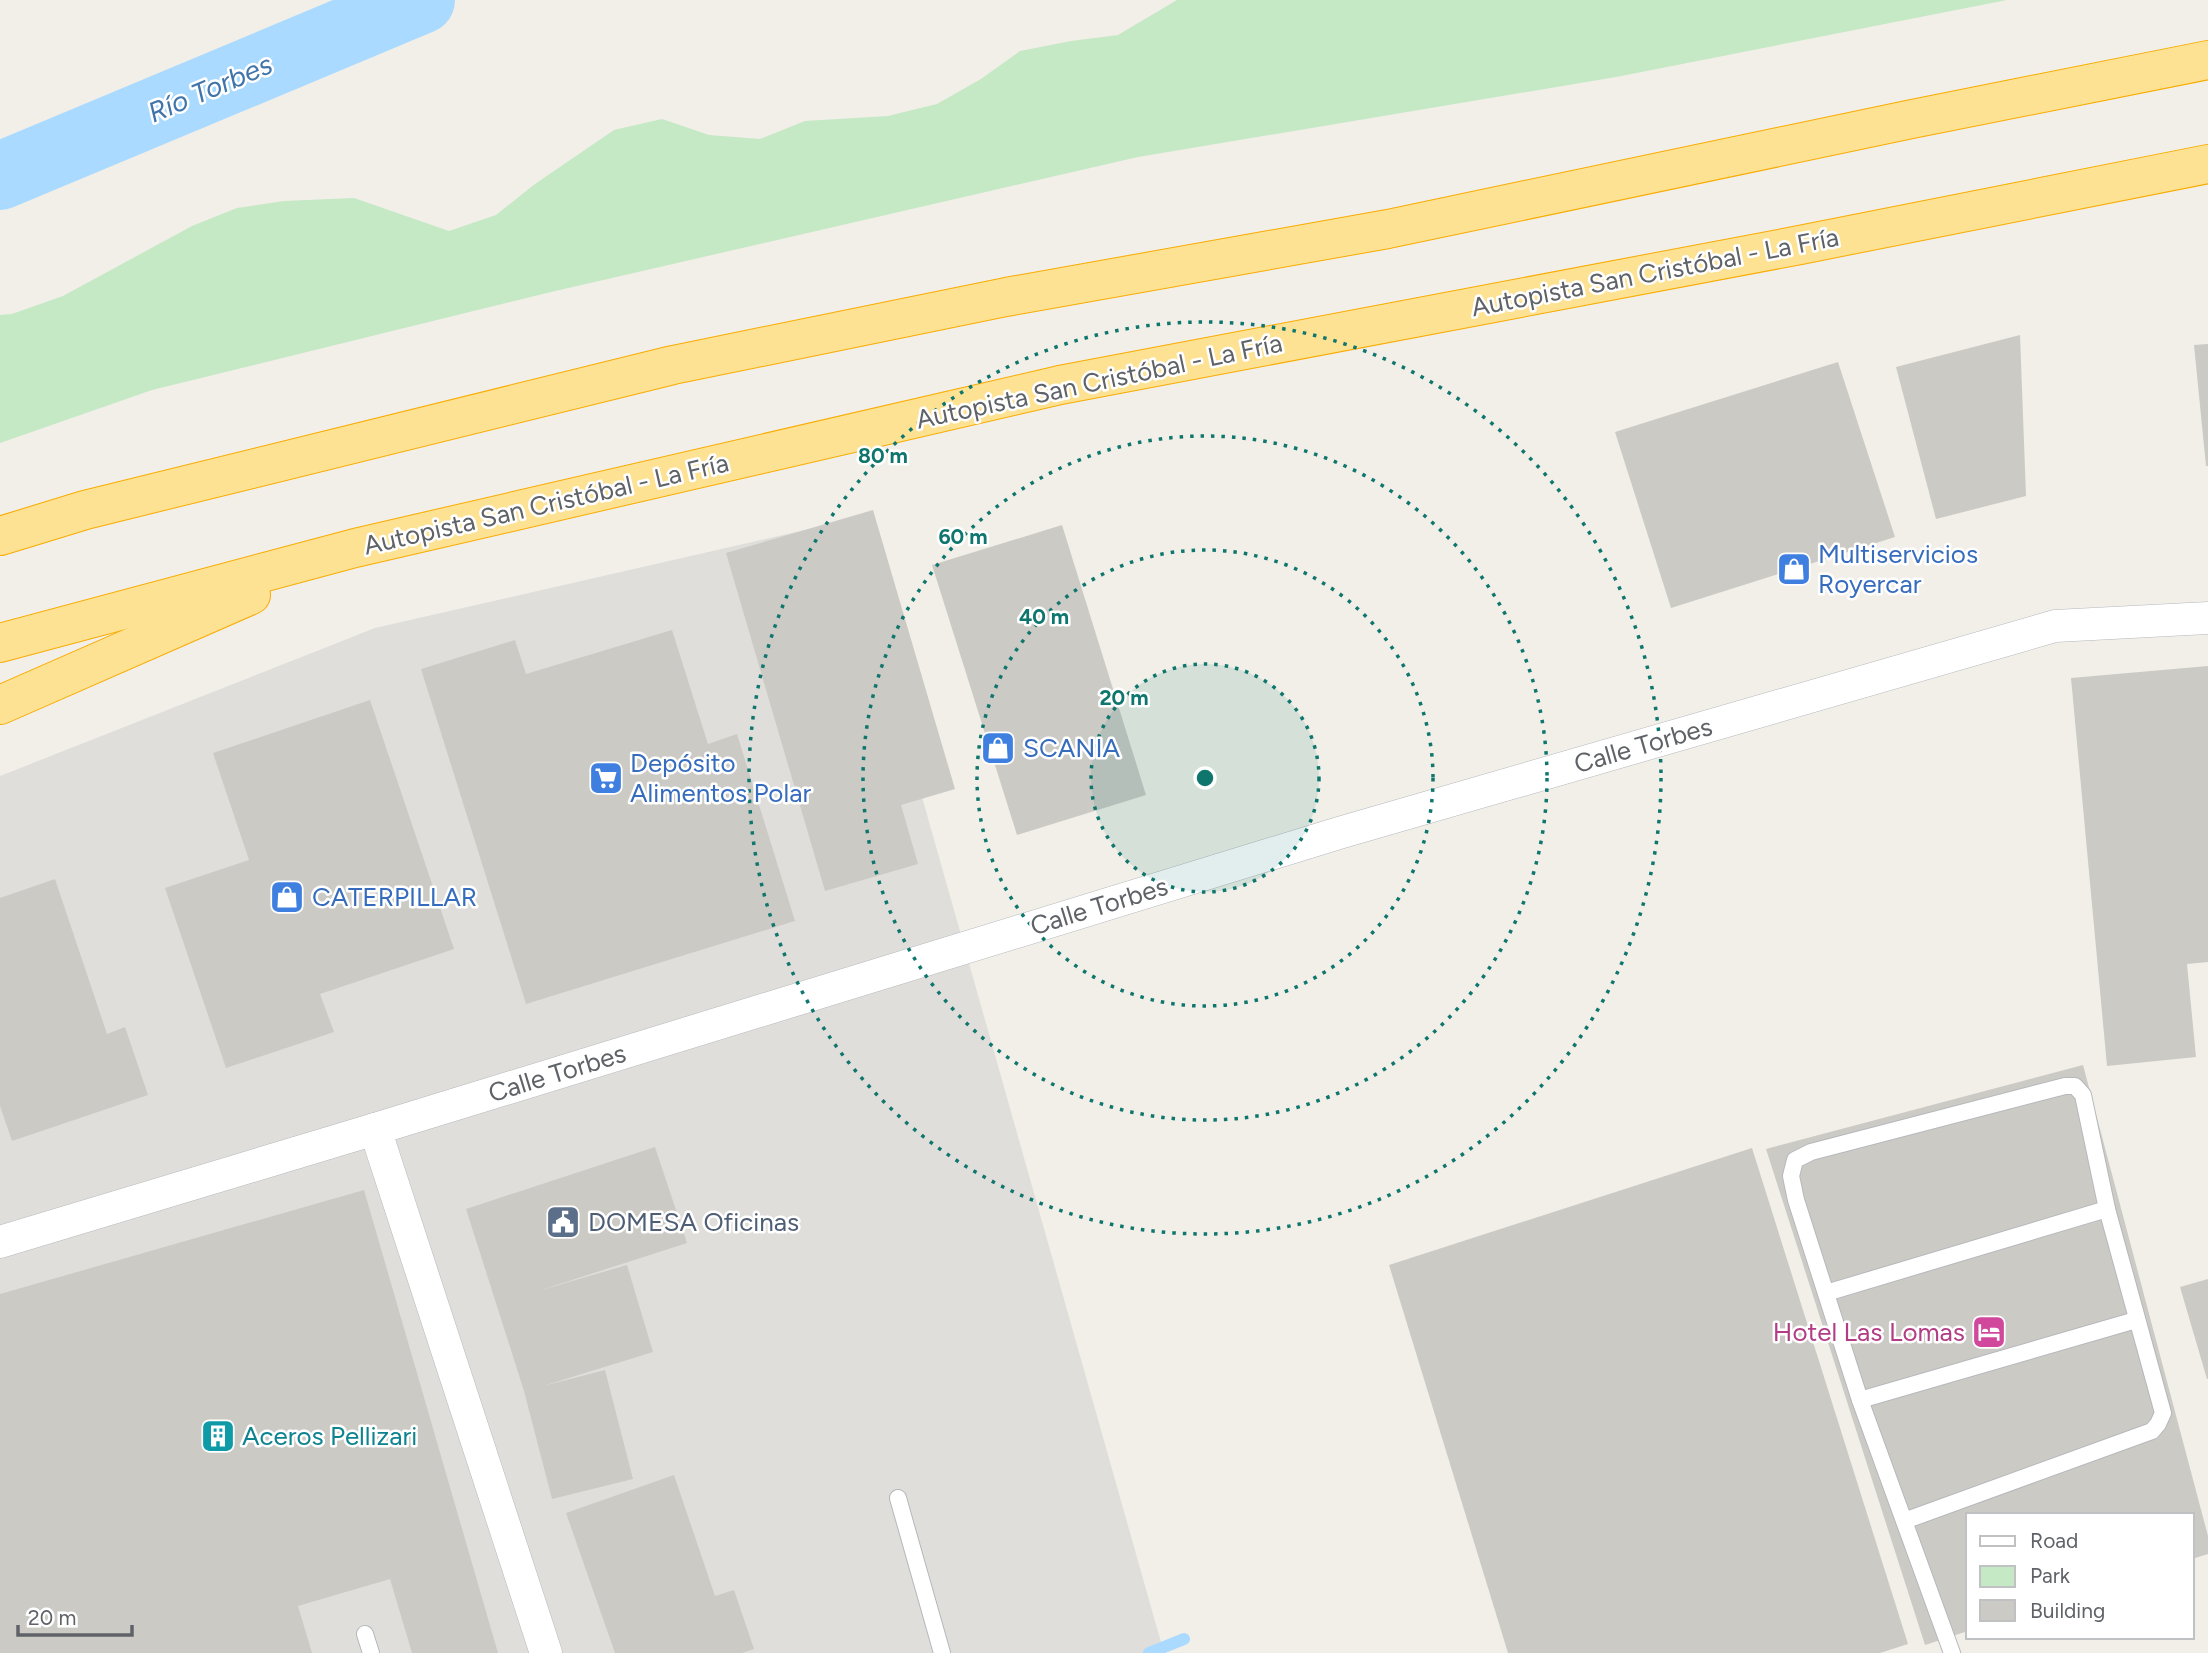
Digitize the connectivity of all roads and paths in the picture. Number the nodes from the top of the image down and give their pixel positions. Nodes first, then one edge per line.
1 (2208, 60) edge
2 (2208, 164) edge
3 (0, 536) edge
4 (355, 548) junction
5 (2208, 618) edge
6 (0, 643) edge
7 (0, 705) edge
8 (375, 1129) junction
9 (2107, 1209) junction
10 (0, 1241) edge
11 (1826, 1293) junction
12 (2136, 1320) junction
13 (1860, 1400) junction
14 (898, 1498) dead end
15 (1904, 1521) junction
16 (365, 1634) dead end
17 (371, 1653) edge
18 (546, 1653) edge
19 (942, 1653) edge
20 (1952, 1653) edge

1 - 3 highway
2 - 4 highway, Autopista San Cristóbal - La Fría
4 - 6 highway, Autopista San Cristóbal - La Fría
4 - 7 highway
5 - 8 street, Calle Torbes
8 - 10 street, Calle Torbes
8 - 18 street
9 - 11 lane
9 - 11 lane
9 - 12 lane
11 - 13 lane
12 - 13 lane
12 - 15 lane
13 - 15 lane
14 - 19 lane
15 - 20 lane
16 - 17 lane

